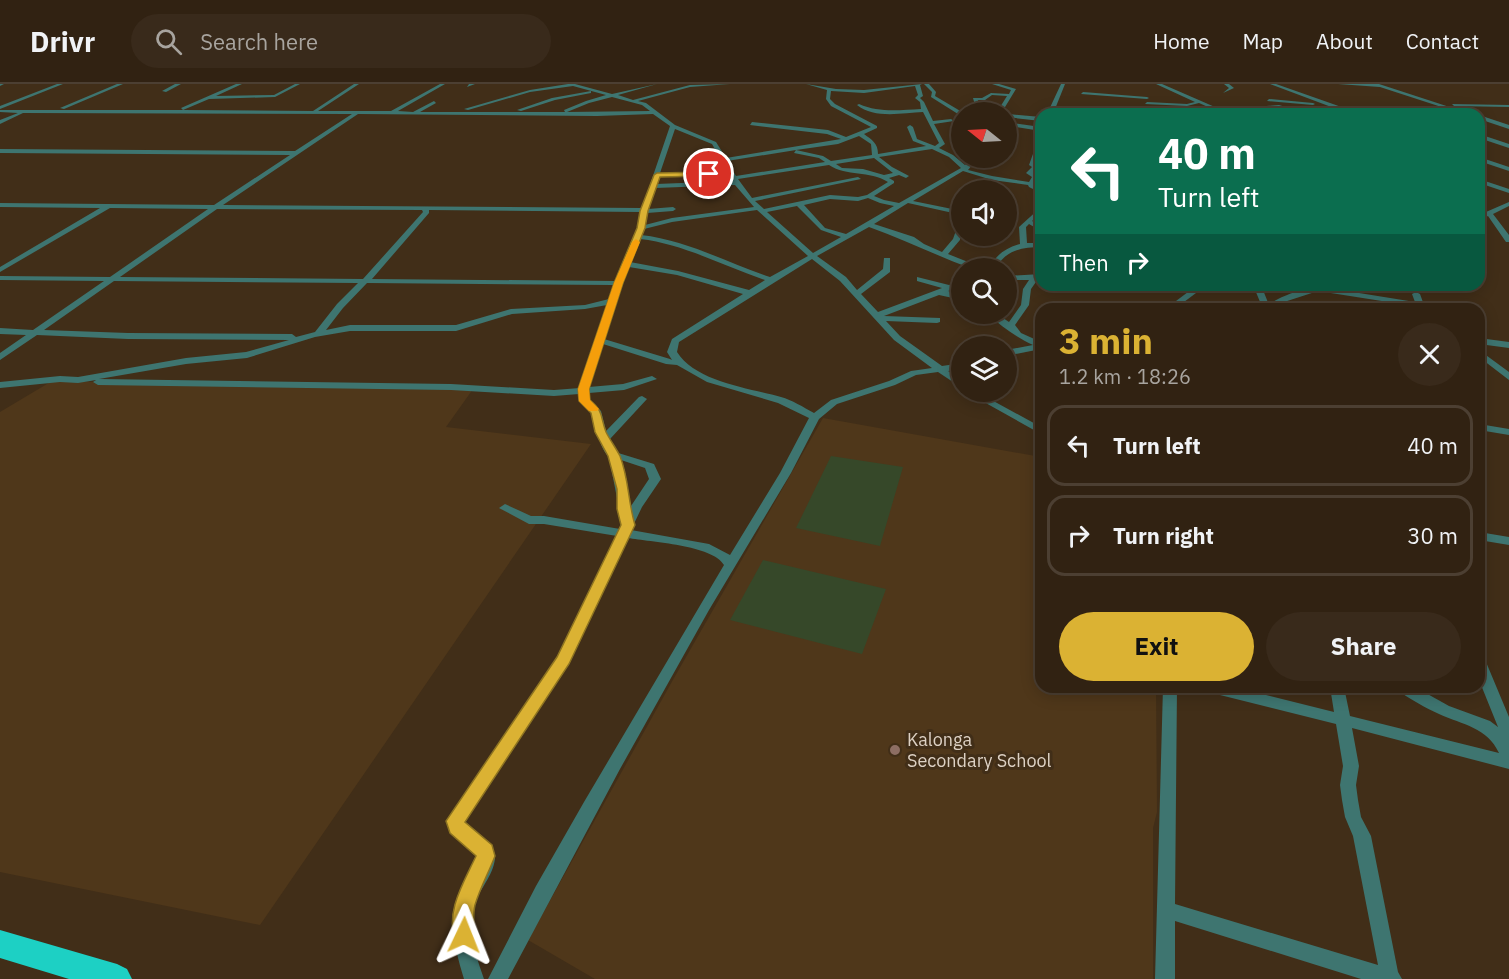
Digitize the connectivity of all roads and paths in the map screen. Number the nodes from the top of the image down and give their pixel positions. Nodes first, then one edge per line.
1 (61, 84) edge
2 (121, 84) edge
3 (179, 84) edge
4 (240, 84) edge
5 (298, 84) edge
6 (357, 84) edge
7 (444, 84) edge
8 (571, 84) edge
9 (655, 84) edge
10 (728, 84) edge
11 (808, 84) edge
12 (918, 84) edge
13 (926, 84) edge
14 (994, 84) edge
15 (1062, 84) edge
16 (1226, 84) edge
17 (1272, 84) edge
18 (1340, 84) edge
19 (1377, 85) edge
20 (1160, 86) edge
21 (897, 88) junction
22 (544, 89) junction
23 (829, 90) junction
24 (164, 91) dead end
25 (593, 91) junction
26 (1225, 92) dead end
27 (1083, 93) dead end
28 (904, 94) dead end
29 (612, 95) junction
30 (1010, 95) junction
31 (1148, 96) junction
32 (564, 97) junction
33 (210, 98) junction
34 (635, 100) junction
35 (1269, 100) dead end
36 (434, 102) dead end
37 (975, 102) edge
38 (1006, 102) edge
39 (1200, 102) junction
40 (1326, 104) junction
41 (859, 105) dead end
42 (1441, 105) junction
43 (1405, 106) dead end
44 (951, 107) edge
45 (1257, 107) dead end
46 (1507, 107) edge
47 (1052, 108) edge
48 (1147, 108) edge
49 (1214, 108) edge
50 (1284, 108) edge
51 (1338, 108) edge
52 (1402, 108) edge
53 (1450, 108) edge
54 (0, 109) edge
55 (925, 110) junction
56 (28, 111) junction
57 (55, 111) junction
58 (180, 111) junction
59 (314, 112) junction
60 (358, 112) junction
61 (654, 112) junction
62 (392, 113) junction
63 (414, 113) junction
64 (460, 113) junction
65 (510, 113) junction
66 (563, 114) junction
67 (1017, 117) edge
68 (1035, 118) edge
69 (1485, 119) edge
70 (951, 121) dead end
71 (0, 122) edge
72 (932, 123) junction
73 (673, 126) junction
74 (1017, 126) edge
75 (910, 127) dead end
76 (1509, 127) edge
77 (752, 128) dead end
78 (1035, 128) edge
79 (862, 133) junction
80 (1024, 133) dead end
81 (1035, 134) edge
82 (1485, 138) edge
83 (847, 139) junction
84 (1509, 146) edge
85 (934, 148) junction
86 (788, 150) junction
87 (0, 151) edge
88 (296, 153) junction
89 (842, 153) dead end
90 (833, 155) dead end
91 (875, 156) junction
92 (951, 158) edge
93 (856, 159) junction
94 (724, 160) junction
95 (1485, 161) edge
96 (829, 163) junction
97 (963, 168) edge
98 (965, 168) edge
99 (1509, 169) edge
100 (897, 174) junction
101 (906, 176) dead end
102 (884, 177) junction
103 (734, 178) junction
104 (858, 179) dead end
105 (655, 181) junction
106 (892, 182) junction
107 (903, 183) dead end
108 (1035, 183) edge
109 (1485, 183) edge
110 (1509, 191) edge
111 (869, 196) junction
112 (750, 200) junction
113 (801, 203) junction
114 (902, 203) junction
115 (1509, 204) edge
116 (2, 206) edge
117 (109, 206) junction
118 (217, 207) junction
119 (428, 209) junction
120 (673, 209) dead end
121 (645, 210) junction
122 (761, 210) junction
123 (951, 211) edge
124 (1035, 215) edge
125 (1491, 216) junction
126 (1485, 217) edge
127 (1028, 221) junction
128 (1509, 222) edge
129 (868, 224) junction
130 (1035, 225) edge
131 (639, 232) junction
132 (847, 236) junction
133 (1509, 240) edge
134 (1024, 245) junction
135 (1035, 245) edge
136 (951, 246) edge
137 (943, 255) junction
138 (812, 256) junction
139 (951, 258) edge
140 (1001, 258) edge
141 (887, 260) dead end
142 (627, 264) junction
143 (0, 270) edge
144 (1035, 276) edge
145 (1017, 277) edge
146 (0, 278) edge
147 (920, 279) dead end
148 (110, 280) junction
149 (771, 280) junction
150 (1035, 280) edge
151 (364, 281) junction
152 (618, 283) junction
153 (951, 286) edge
154 (947, 287) junction
155 (1195, 291) edge
156 (1309, 291) edge
157 (1350, 291) edge
158 (935, 292) junction
159 (749, 293) junction
160 (858, 293) junction
161 (951, 294) edge
162 (1416, 294) dead end
163 (613, 301) junction
164 (1181, 303) edge
165 (1276, 303) edge
166 (1410, 303) edge
167 (1419, 303) edge
168 (879, 317) junction
169 (937, 320) dead end
170 (1007, 324) edge
171 (1011, 327) junction
172 (0, 331) edge
173 (36, 331) junction
174 (318, 334) junction
175 (302, 339) junction
176 (601, 341) junction
177 (1485, 342) edge
178 (1035, 343) edge
179 (1509, 345) edge
180 (1035, 347) edge
181 (1017, 351) edge
182 (0, 357) edge
183 (1485, 358) edge
184 (680, 363) junction
185 (951, 368) edge
186 (940, 370) junction
187 (1509, 377) edge
188 (951, 378) edge
189 (652, 379) dead end
190 (78, 380) junction
191 (0, 385) edge
192 (584, 391) junction
193 (642, 399) dead end
194 (989, 402) edge
195 (815, 417) junction
196 (1035, 428) edge
197 (1485, 428) edge
198 (1509, 432) edge
199 (604, 439) junction
200 (614, 456) junction
201 (505, 508) dead end
202 (626, 529) junction
203 (1485, 537) edge
204 (1509, 541) edge
205 (730, 565) junction
206 (1485, 677) edge
207 (1170, 693) edge
208 (1236, 693) edge
209 (1337, 693) edge
210 (1414, 693) edge
211 (1342, 720) junction
212 (1509, 736) edge
213 (1509, 757) edge
214 (1509, 762) edge
215 (1167, 910) junction
216 (0, 944) edge
217 (117, 979) edge
218 (474, 979) edge
219 (498, 979) edge
220 (1165, 979) edge
221 (1391, 979) edge

1 - 54 street
2 - 57 street
3 - 24 street
4 - 33 street
5 - 33 street
6 - 59 street
7 - 62 street
8 - 22 street
8 - 25 street
9 - 29 street
10 - 34 street
11 - 23 street
12 - 21 street
12 - 55 street
13 - 44 street
14 - 30 street
15 - 47 street
16 - 26 street
17 - 40 street
18 - 19 street
19 - 42 street
20 - 31 street
20 - 39 street
21 - 23 street
21 - 28 street
22 - 32 street
22 - 64 street
23 - 79 street
25 - 29 street
25 - 32 street
27 - 31 street
29 - 34 street
29 - 66 street
30 - 37 street
30 - 38 street
31 - 39 street
31 - 48 street
32 - 65 street
33 - 58 street
34 - 61 street
35 - 40 street
36 - 63 street
39 - 49 street
40 - 51 street
41 - 55 street
42 - 46 street
42 - 53 street
43 - 52 street
45 - 50 street
54 - 56 street
55 - 72 street
56 - 57 street
56 - 71 street
57 - 58 street
58 - 59 street
59 - 60 street
60 - 62 street
60 - 88 street
61 - 66 street
61 - 73 street
62 - 63 street
63 - 64 street
64 - 65 street
65 - 66 street
67 - 68 street
69 - 76 street
70 - 72 street
72 - 85 street
73 - 94 street
73 - 105 street
74 - 78 street
75 - 85 street
77 - 83 street
79 - 83 street
79 - 91 street
80 - 81 street
82 - 84 street
83 - 86 street
85 - 91 street
85 - 92 street
86 - 94 street
86 - 96 street
87 - 88 street
88 - 118 street
89 - 93 street
90 - 96 street
91 - 93 street
91 - 100 street
93 - 96 street
94 - 103 street
95 - 99 street
96 - 102 street
96 - 103 street
97 - 114 street
98 - 108 street
100 - 101 street
100 - 102 street
102 - 106 street
103 - 105 street
103 - 105 street
103 - 112 street
104 - 112 street
105 - 121 street
106 - 107 street
106 - 111 street
109 - 110 street
111 - 113 street
111 - 114 street
112 - 122 street
113 - 122 street
113 - 132 street
114 - 123 street
114 - 129 street
115 - 125 street
116 - 117 street
117 - 118 street
117 - 143 street
118 - 119 street
118 - 148 street
119 - 121 street
119 - 151 street
120 - 121 street
121 - 131 street
122 - 131 street
122 - 138 street
124 - 127 street
125 - 126 street
125 - 128 street
125 - 133 street
127 - 130 street
127 - 134 street
129 - 132 street
129 - 137 street
131 - 142 street
131 - 149 street
132 - 138 street
134 - 135 street
134 - 140 street
136 - 137 street
137 - 139 street
138 - 149 street
138 - 160 street
141 - 160 street
142 - 152 street
142 - 159 street
144 - 145 street
146 - 148 street
147 - 154 street
148 - 151 street
148 - 173 street
149 - 159 street
150 - 171 street
151 - 152 street
151 - 174 street
152 - 163 street
153 - 154 street
154 - 158 street
155 - 164 street
156 - 165 street
157 - 166 street
158 - 161 street
158 - 168 street
159 - 184 street
160 - 168 street
162 - 167 street
163 - 174 street
163 - 176 street
168 - 169 street
168 - 186 street
170 - 171 street
171 - 178 street
172 - 173 street
173 - 175 street
173 - 182 street
174 - 175 street
175 - 190 street
176 - 184 street
176 - 192 street
177 - 179 street
180 - 181 street
183 - 187 street
184 - 195 street
185 - 186 street
186 - 188 street
186 - 195 street
189 - 192 street
190 - 191 street
190 - 192 street
192 - 199 street
193 - 199 street
194 - 196 street
195 - 205 street
197 - 198 street
199 - 200 street
200 - 202 street
200 - 202 street
201 - 202 street
202 - 205 street
202 - 218 street
203 - 204 street
205 - 219 street
206 - 212 street
207 - 215 street
208 - 211 street
209 - 211 street
210 - 213 street
211 - 214 street
211 - 221 street
215 - 220 street
215 - 221 street
216 - 217 highway

